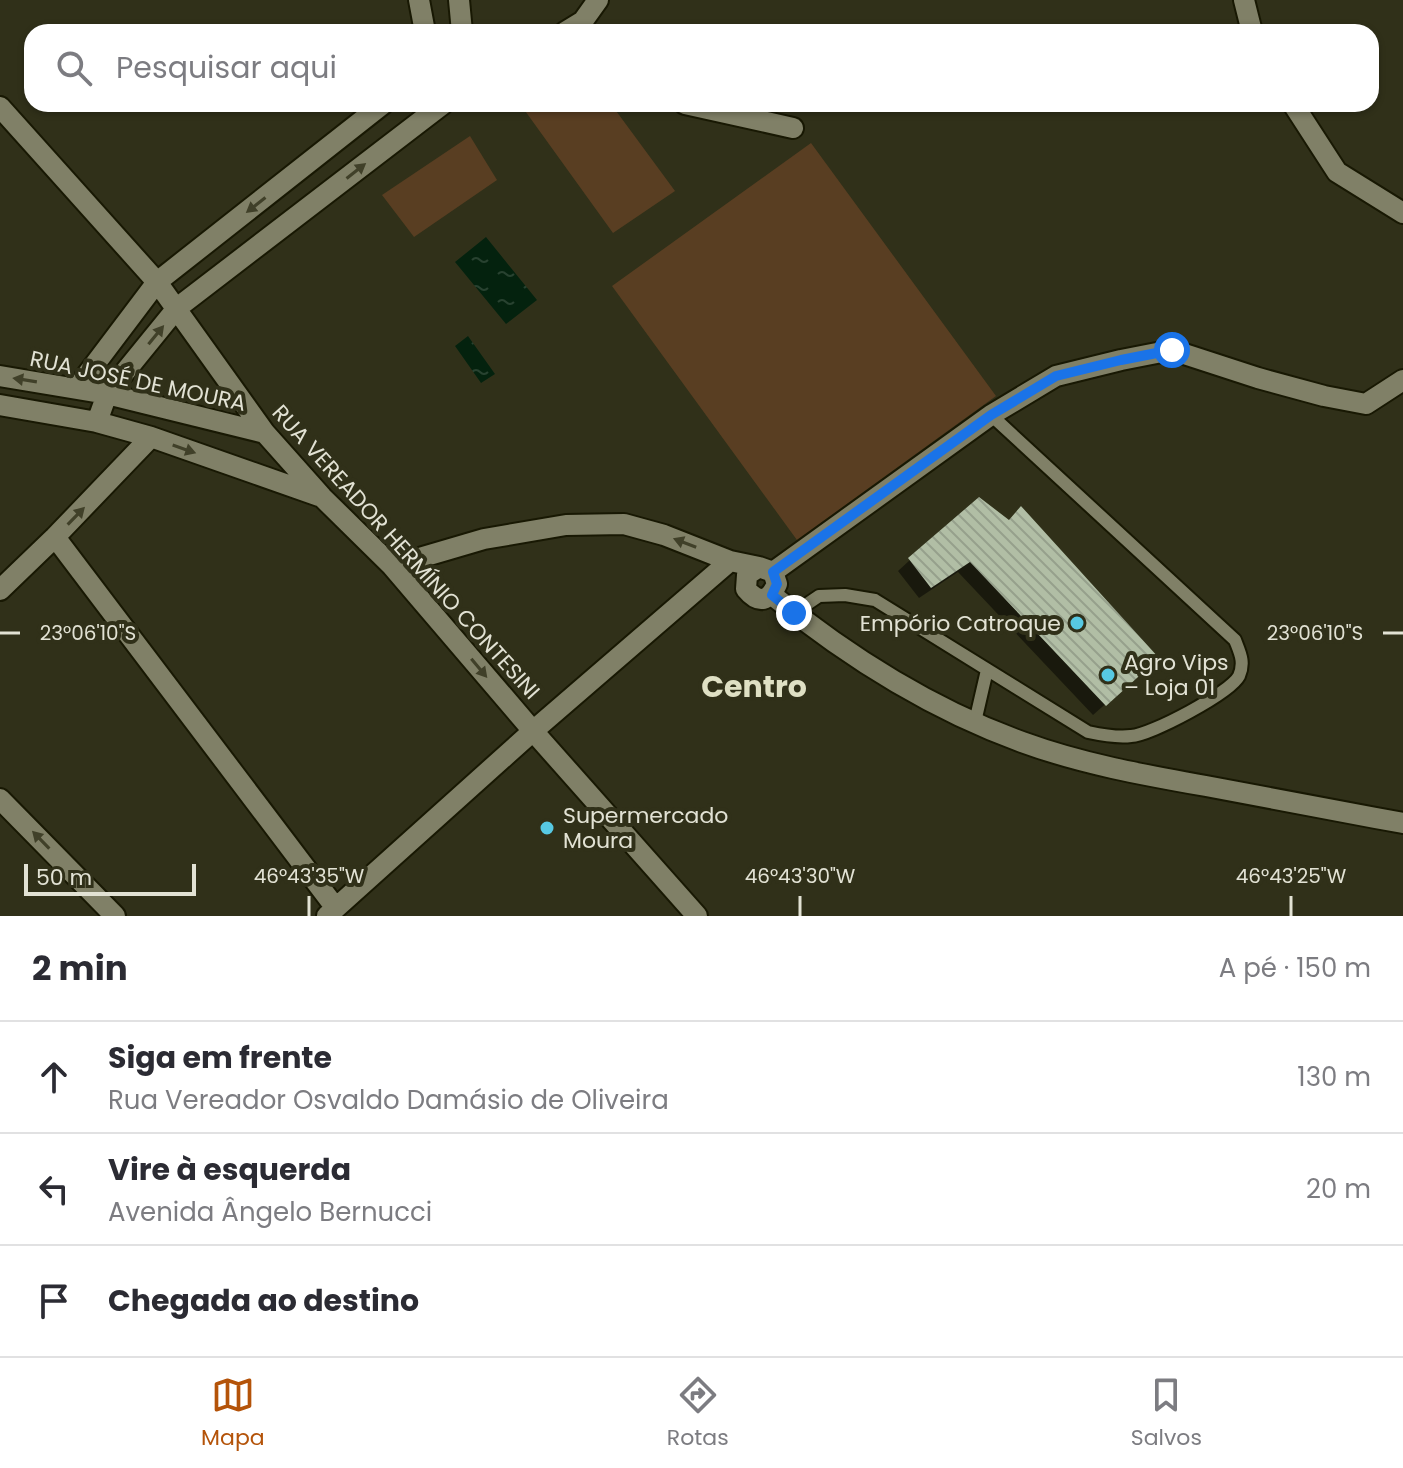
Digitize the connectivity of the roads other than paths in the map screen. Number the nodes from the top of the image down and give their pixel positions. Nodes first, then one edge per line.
1 (419, 0) edge
2 (459, 0) edge
3 (598, 0) edge
4 (1244, 0) edge
5 (424, 24) edge
6 (461, 24) edge
7 (590, 24) edge
8 (1250, 24) edge
9 (0, 107) edge
10 (373, 112) edge
11 (433, 112) edge
12 (721, 112) edge
13 (1298, 112) edge
14 (793, 128) dead end
15 (1403, 213) edge
16 (157, 282) junction
17 (177, 308) junction
18 (0, 376) edge
19 (1403, 380) edge
20 (77, 388) junction
21 (107, 394) junction
22 (0, 405) edge
23 (991, 415) junction
24 (97, 422) junction
25 (265, 433) junction
26 (151, 437) junction
27 (322, 497) junction
28 (55, 537) junction
29 (730, 561) junction
30 (392, 566) junction
31 (766, 569) junction
32 (707, 581) junction
33 (746, 589) junction
34 (0, 590) edge
35 (772, 595) junction
36 (794, 613) junction
37 (987, 670) junction
38 (975, 722) junction
39 (533, 731) junction
40 (0, 799) edge
41 (1403, 823) edge
42 (331, 912) edge
43 (115, 916) edge
44 (697, 916) edge

1 - 5 street
2 - 6 street
3 - 7 street
4 - 8 street
9 - 16 street, RUA VEREADOR HERMÍNIO CONTESINI
10 -> 16 street
17 -> 11 street
12 - 14 street
13 - 15 street
16 - 17 street, RUA VEREADOR HERMÍNIO CONTESINI
16 - 20 street
21 -> 17 street
17 - 25 street, RUA VEREADOR HERMÍNIO CONTESINI
20 -> 18 street, RUA JOSÉ DE MOURA
19 - 23 street
20 - 21 street, RUA JOSÉ DE MOURA
21 - 24 street
21 - 25 street, RUA JOSÉ DE MOURA
22 - 24 street
23 - 31 street
23 - 37 lane
24 - 26 street
25 - 27 street, RUA VEREADOR HERMÍNIO CONTESINI
26 -> 27 street
28 -> 26 street
27 - 30 street, RUA VEREADOR HERMÍNIO CONTESINI
28 - 34 street
28 - 42 street
29 -> 30 street
29 - 31 street
29 - 32 street
30 -> 39 street, RUA VEREADOR HERMÍNIO CONTESINI
31 - 33 street
31 - 35 street
32 - 33 street
32 - 39 street
33 - 35 street
35 - 36 street
36 - 37 lane
36 - 38 street
37 - 38 lane
38 - 41 street
39 - 42 street
39 - 44 street, RUA VEREADOR HERMÍNIO CONTESINI
43 -> 40 street

